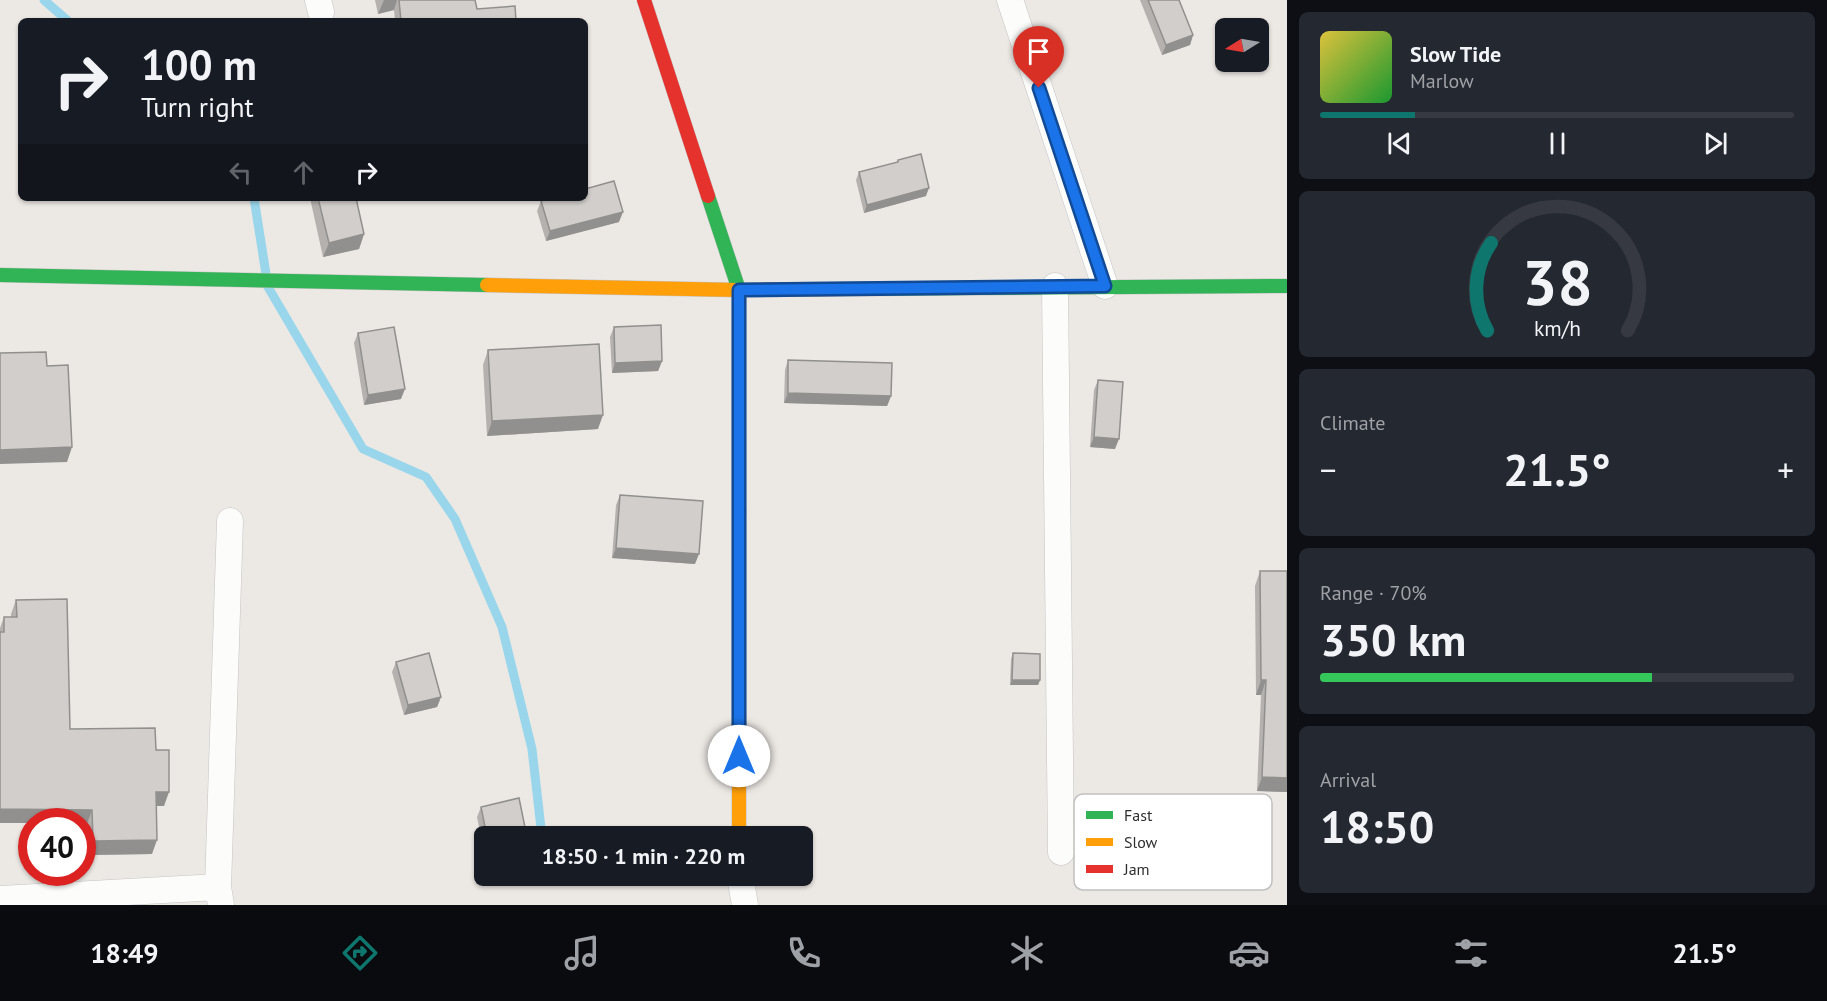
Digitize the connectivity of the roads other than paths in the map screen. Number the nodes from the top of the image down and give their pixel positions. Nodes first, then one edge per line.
1 (644, 0) edge
2 (1010, 0) edge
3 (0, 275) edge
4 (1055, 286) junction
5 (1105, 286) junction
6 (1287, 286) edge
7 (739, 290) junction
8 (230, 521) dead end
9 (739, 826) edge
10 (1061, 852) dead end
11 (742, 886) edge
12 (220, 896) edge
13 (0, 899) edge
14 (745, 905) edge

1 - 7 street
2 - 5 street
3 - 7 street
4 - 5 street
4 - 7 street
4 - 10 street
5 - 6 street
7 - 9 street
8 - 12 street
11 - 14 street
12 - 13 street

